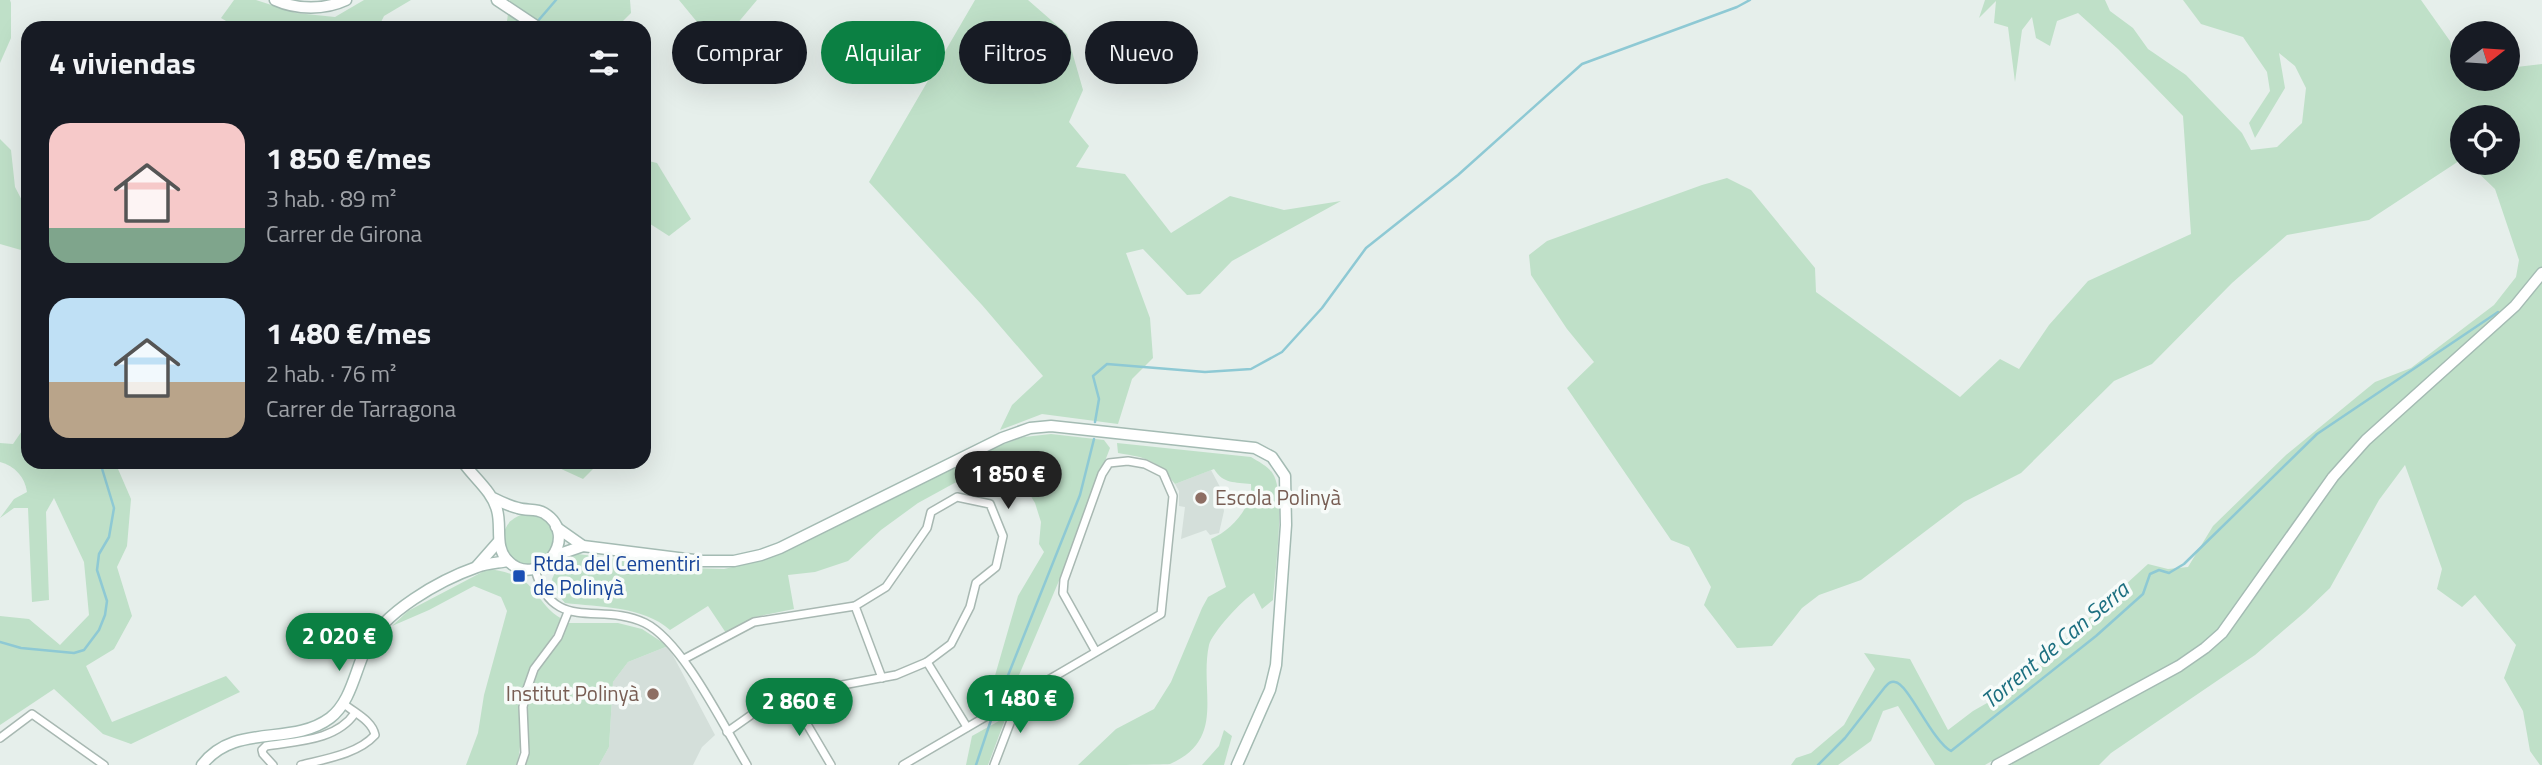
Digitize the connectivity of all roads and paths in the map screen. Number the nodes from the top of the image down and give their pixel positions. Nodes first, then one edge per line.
1 (275, 0) edge
2 (346, 0) edge
3 (497, 0) edge
4 (528, 21) edge
5 (2542, 273) edge
6 (469, 469) edge
7 (493, 498) junction
8 (524, 510) junction
9 (556, 527) junction
10 (501, 528) junction
11 (499, 541) junction
12 (583, 546) junction
13 (554, 556) junction
14 (508, 561) junction
15 (477, 566) junction
16 (536, 569) junction
17 (855, 607) junction
18 (568, 612) junction
19 (1096, 652) junction
20 (684, 659) junction
21 (927, 662) junction
22 (882, 678) junction
23 (1020, 696) junction
24 (792, 697) junction
25 (343, 703) junction
26 (355, 713) junction
27 (967, 727) junction
28 (727, 732) junction
29 (0, 738) edge
30 (93, 757) junction
31 (87, 765) edge
32 (104, 765) edge
33 (202, 765) edge
34 (273, 765) edge
35 (301, 765) edge
36 (521, 765) edge
37 (747, 765) edge
38 (831, 765) edge
39 (903, 765) edge
40 (994, 765) edge
41 (1237, 765) edge
42 (1997, 765) edge

1 - 2 main road
3 - 4 main road
5 - 42 main road
6 - 7 main road
7 - 8 main road
7 - 10 main road
8 - 9 main road
8 - 10 main road
9 - 12 main road
9 - 13 main road
10 - 11 main road
11 - 14 main road
11 - 15 main road
12 - 13 main road
12 - 41 main road
13 - 16 main road
14 - 15 main road
14 - 16 main road
15 - 25 main road
16 - 18 street
17 - 20 street
17 - 21 street
17 - 22 street
18 - 20 street
18 - 36 street
19 - 19 street
19 - 23 street
20 - 28 street
21 - 22 street
21 - 27 street
22 - 24 street
23 - 27 street
23 - 40 street
24 - 28 street
24 - 38 street
25 - 26 street
25 - 33 main road
26 - 34 street
26 - 35 street
27 - 39 street
28 - 37 street
29 - 30 street
30 - 31 street
30 - 32 street

